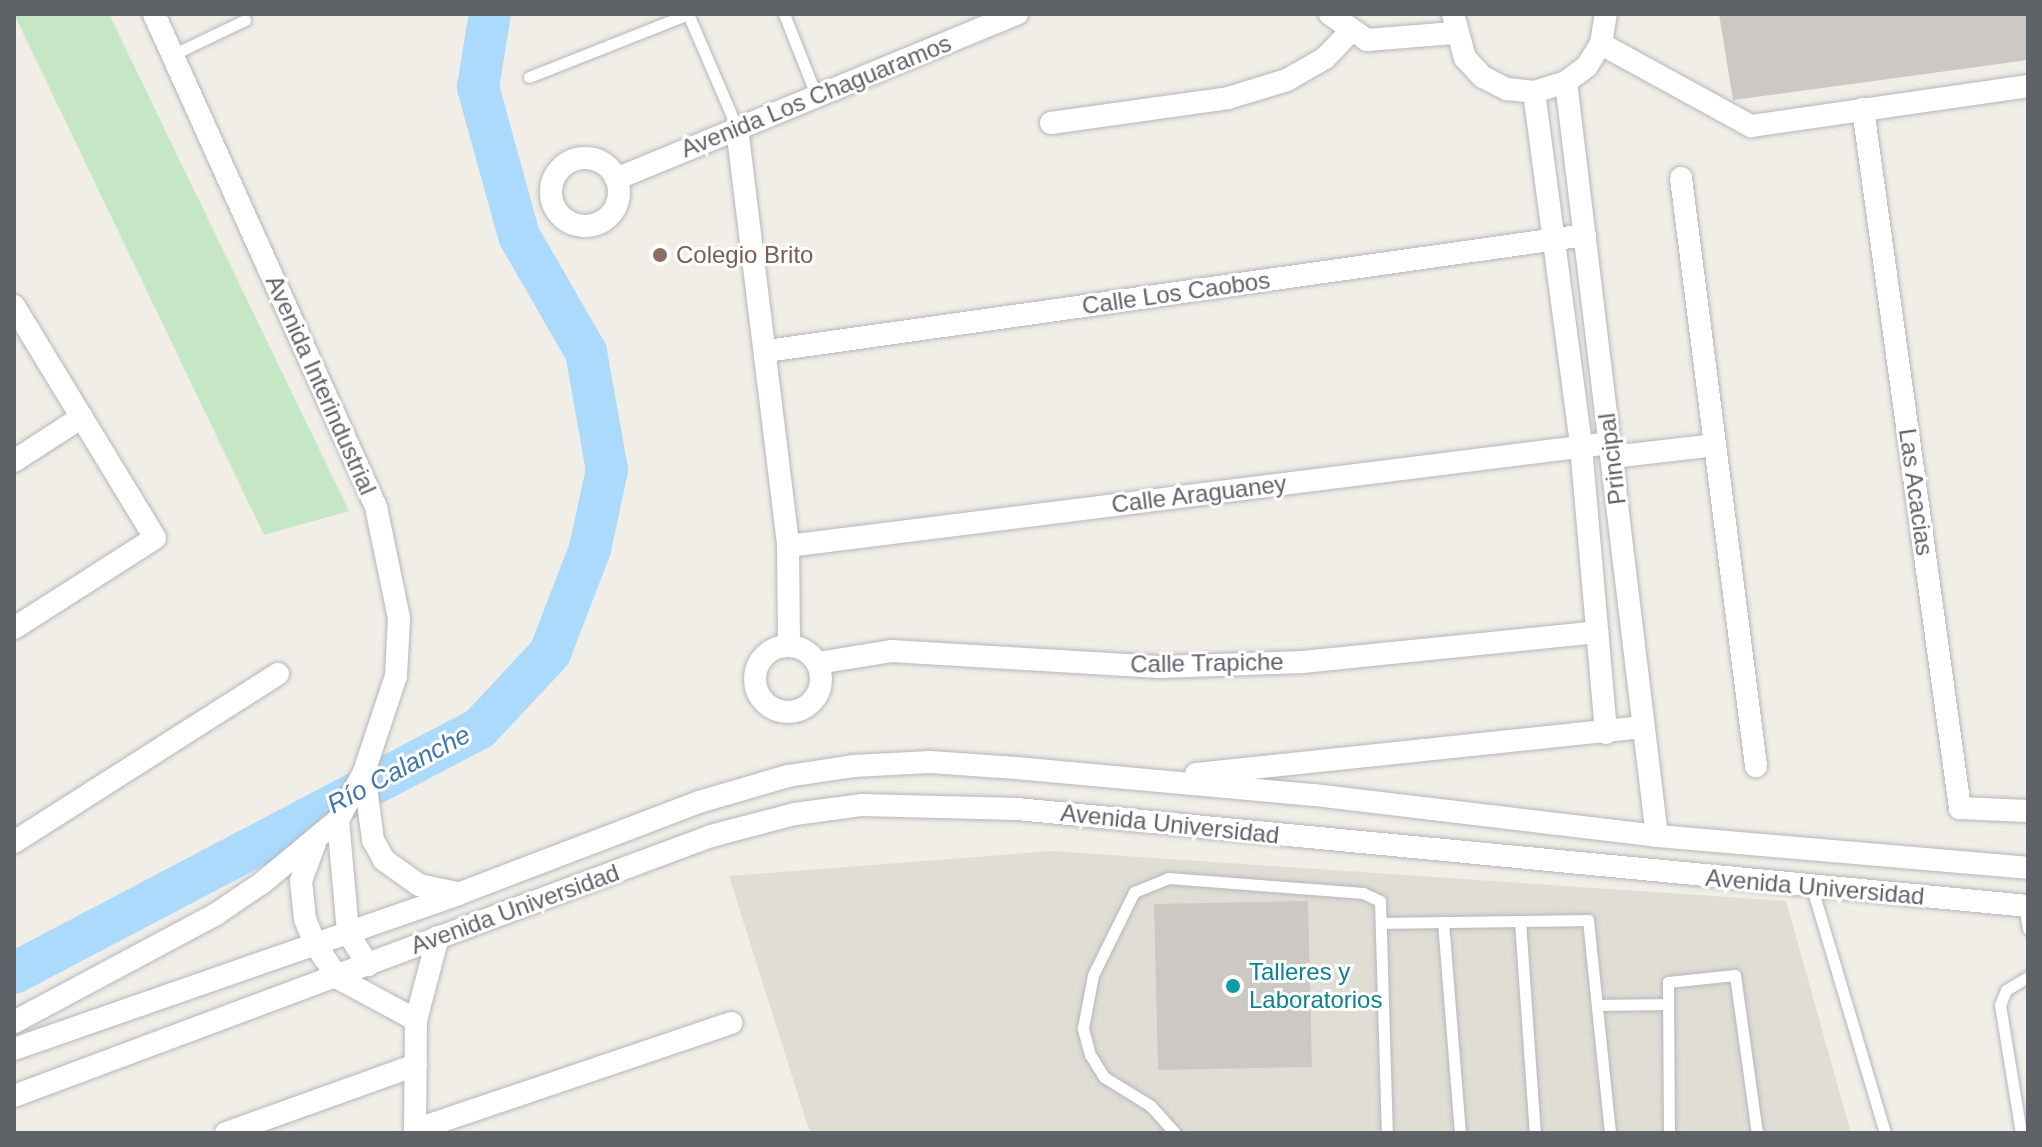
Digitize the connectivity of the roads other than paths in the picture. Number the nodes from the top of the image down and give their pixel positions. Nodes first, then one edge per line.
1 (154, 14) edge
2 (688, 14) edge
3 (784, 14) edge
4 (1017, 14) edge
5 (1330, 14) edge
6 (1606, 14) edge
7 (245, 20) dead end
8 (1453, 24) edge
9 (1352, 30) junction
10 (1601, 44) junction
11 (172, 55) junction
12 (529, 77) dead end
13 (1566, 82) junction
14 (2028, 86) edge
15 (1534, 92) junction
16 (816, 95) junction
17 (1863, 109) junction
18 (1051, 123) dead end
19 (737, 128) junction
20 (1681, 178) dead end
21 (616, 179) dead end
22 (1585, 235) junction
23 (1555, 240) junction
24 (14, 306) edge
25 (767, 351) junction
26 (82, 417) junction
27 (1715, 445) junction
28 (1581, 446) junction
29 (1611, 450) junction
30 (14, 461) edge
31 (788, 546) junction
32 (14, 628) edge
33 (1597, 632) junction
34 (789, 646) junction
35 (818, 663) junction
36 (278, 674) dead end
37 (1644, 727) junction
38 (1606, 733) junction
39 (1756, 766) dead end
40 (364, 772) junction
41 (1142, 780) junction
42 (2028, 811) edge
43 (338, 820) junction
44 (1657, 836) junction
45 (317, 838) junction
46 (14, 842) edge
47 (1803, 848) junction
48 (2028, 868) edge
49 (1812, 888) junction
50 (458, 894) junction
51 (2026, 906) edge
52 (1520, 921) junction
53 (1443, 922) junction
54 (1382, 923) junction
55 (2028, 929) edge
56 (348, 933) junction
57 (438, 937) junction
58 (315, 944) junction
59 (368, 965) junction
60 (2028, 977) edge
61 (338, 978) junction
62 (1668, 1004) junction
63 (1597, 1005) junction
64 (416, 1020) junction
65 (14, 1022) edge
66 (731, 1023) dead end
67 (14, 1049) edge
68 (416, 1065) junction
69 (14, 1096) edge
70 (415, 1132) edge
71 (226, 1133) edge
72 (1175, 1133) edge
73 (1387, 1133) edge
74 (1460, 1133) edge
75 (1535, 1133) edge
76 (1610, 1133) edge
77 (1669, 1133) edge
78 (1757, 1133) edge
79 (1885, 1133) edge
80 (2021, 1133) edge

1 - 11 street, Avenida Interindustrial
2 - 12 lane
2 - 19 lane
3 - 16 lane
4 - 16 street, Avenida Los Chaguaramos
5 - 9 street
6 - 10 street
7 - 11 lane
8 - 9 street
8 - 15 street
9 - 18 street
10 - 13 street
10 - 17 street
11 - 40 street, Avenida Interindustrial
13 - 15 street
13 - 22 street, Principal
14 - 17 street
15 - 23 street, Principal
16 - 19 street, Avenida Los Chaguaramos
17 - 42 street, Las Acacias
19 - 21 street, Avenida Los Chaguaramos
19 - 25 street
20 - 27 street
22 - 23 street, Calle Los Caobos
22 - 29 street, Principal
23 - 25 street, Calle Los Caobos
23 - 28 street, Principal
24 - 26 street
25 - 31 street
26 - 30 street
26 - 32 street
27 - 29 street, Calle Araguaney
27 - 39 street
28 - 29 street, Calle Araguaney
28 - 31 street, Calle Araguaney
28 - 33 street, Principal
29 - 37 street, Principal
31 - 34 street
33 - 35 street, Calle Trapiche
33 - 38 street, Principal
34 - 35 street
34 - 35 street
36 - 46 street
37 - 38 street, Avenida Universidad
37 - 44 street, Principal
38 - 41 street, Avenida Universidad
40 - 43 street, Avenida Interindustrial
40 - 50 street, Avenida Interindustrial
41 - 44 street, Avenida Universidad
41 - 50 street, Avenida Universidad
43 - 45 street, Avenida Interindustrial
43 - 56 street
44 - 47 street, Avenida Universidad
45 - 58 street
45 - 65 street, Avenida Interindustrial
47 - 48 street, Avenida Universidad
47 - 49 street
49 - 51 street, Avenida Universidad
49 - 57 street, Avenida Universidad
49 - 79 lane
50 - 56 street, Avenida Universidad
51 - 55 lane
52 - 53 lane
52 - 63 lane
52 - 75 lane
53 - 54 lane
53 - 74 lane
54 - 72 lane
54 - 73 lane
56 - 58 street, Avenida Universidad
56 - 59 street
57 - 59 street, Avenida Universidad
57 - 64 street
58 - 61 street
58 - 67 street, Avenida Universidad
59 - 61 street, Avenida Universidad
60 - 80 lane
61 - 64 street
61 - 69 street, Avenida Universidad
62 - 63 lane
62 - 77 lane
62 - 78 lane
63 - 76 lane
64 - 68 street
66 - 70 street
68 - 70 street
68 - 71 street

